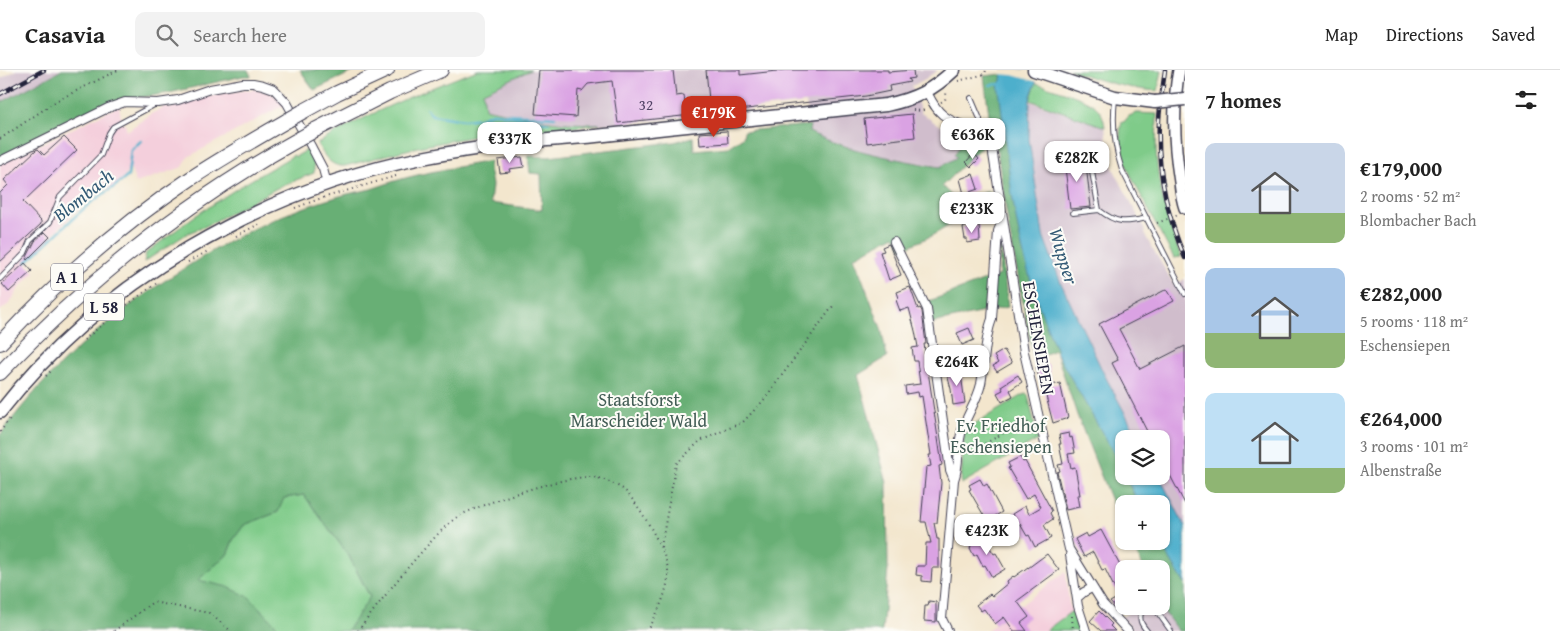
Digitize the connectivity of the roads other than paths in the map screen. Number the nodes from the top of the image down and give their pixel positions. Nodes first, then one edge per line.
1 (387, 70) edge
2 (441, 70) edge
3 (1179, 70) edge
4 (1037, 71) edge
5 (955, 76) edge
6 (927, 92) junction
7 (1115, 97) junction
8 (971, 98) dead end
9 (1185, 99) edge
10 (158, 102) junction
11 (979, 132) junction
12 (0, 161) edge
13 (1090, 161) dead end
14 (327, 184) junction
15 (1099, 210) junction
16 (1182, 212) edge
17 (1073, 213) dead end
18 (1147, 218) junction
19 (1003, 219) junction
20 (894, 242) dead end
21 (0, 279) edge
22 (1185, 294) edge
23 (0, 342) edge
24 (0, 373) edge
25 (0, 412) edge
26 (954, 480) junction
27 (1069, 549) junction
28 (1092, 588) junction
29 (1077, 598) junction
30 (948, 631) edge
31 (1086, 631) edge
32 (1128, 631) edge
33 (1147, 631) edge
34 (1171, 631) edge

1 - 23 highway, A 1, bridge
2 - 24 highway, A 1, bridge
3 - 16 main road
4 - 7 main road
5 - 6 main road, L 58
6 - 11 street
6 - 14 main road, L 58
7 - 9 main road, bridge
7 - 18 lane
8 - 11 lane
10 - 12 street
10 - 14 street
10 - 21 lane
11 - 19 street, ESCHENSIEPEN
13 - 15 lane
14 - 25 main road, L 58
15 - 17 lane
15 - 18 lane
18 - 22 lane
19 - 26 street
19 - 27 street, ESCHENSIEPEN
20 - 26 street
26 - 30 street
27 - 28 street, ESCHENSIEPEN
27 - 29 street
28 - 29 street
28 - 32 street, ESCHENSIEPEN
29 - 31 street
33 - 34 lane

